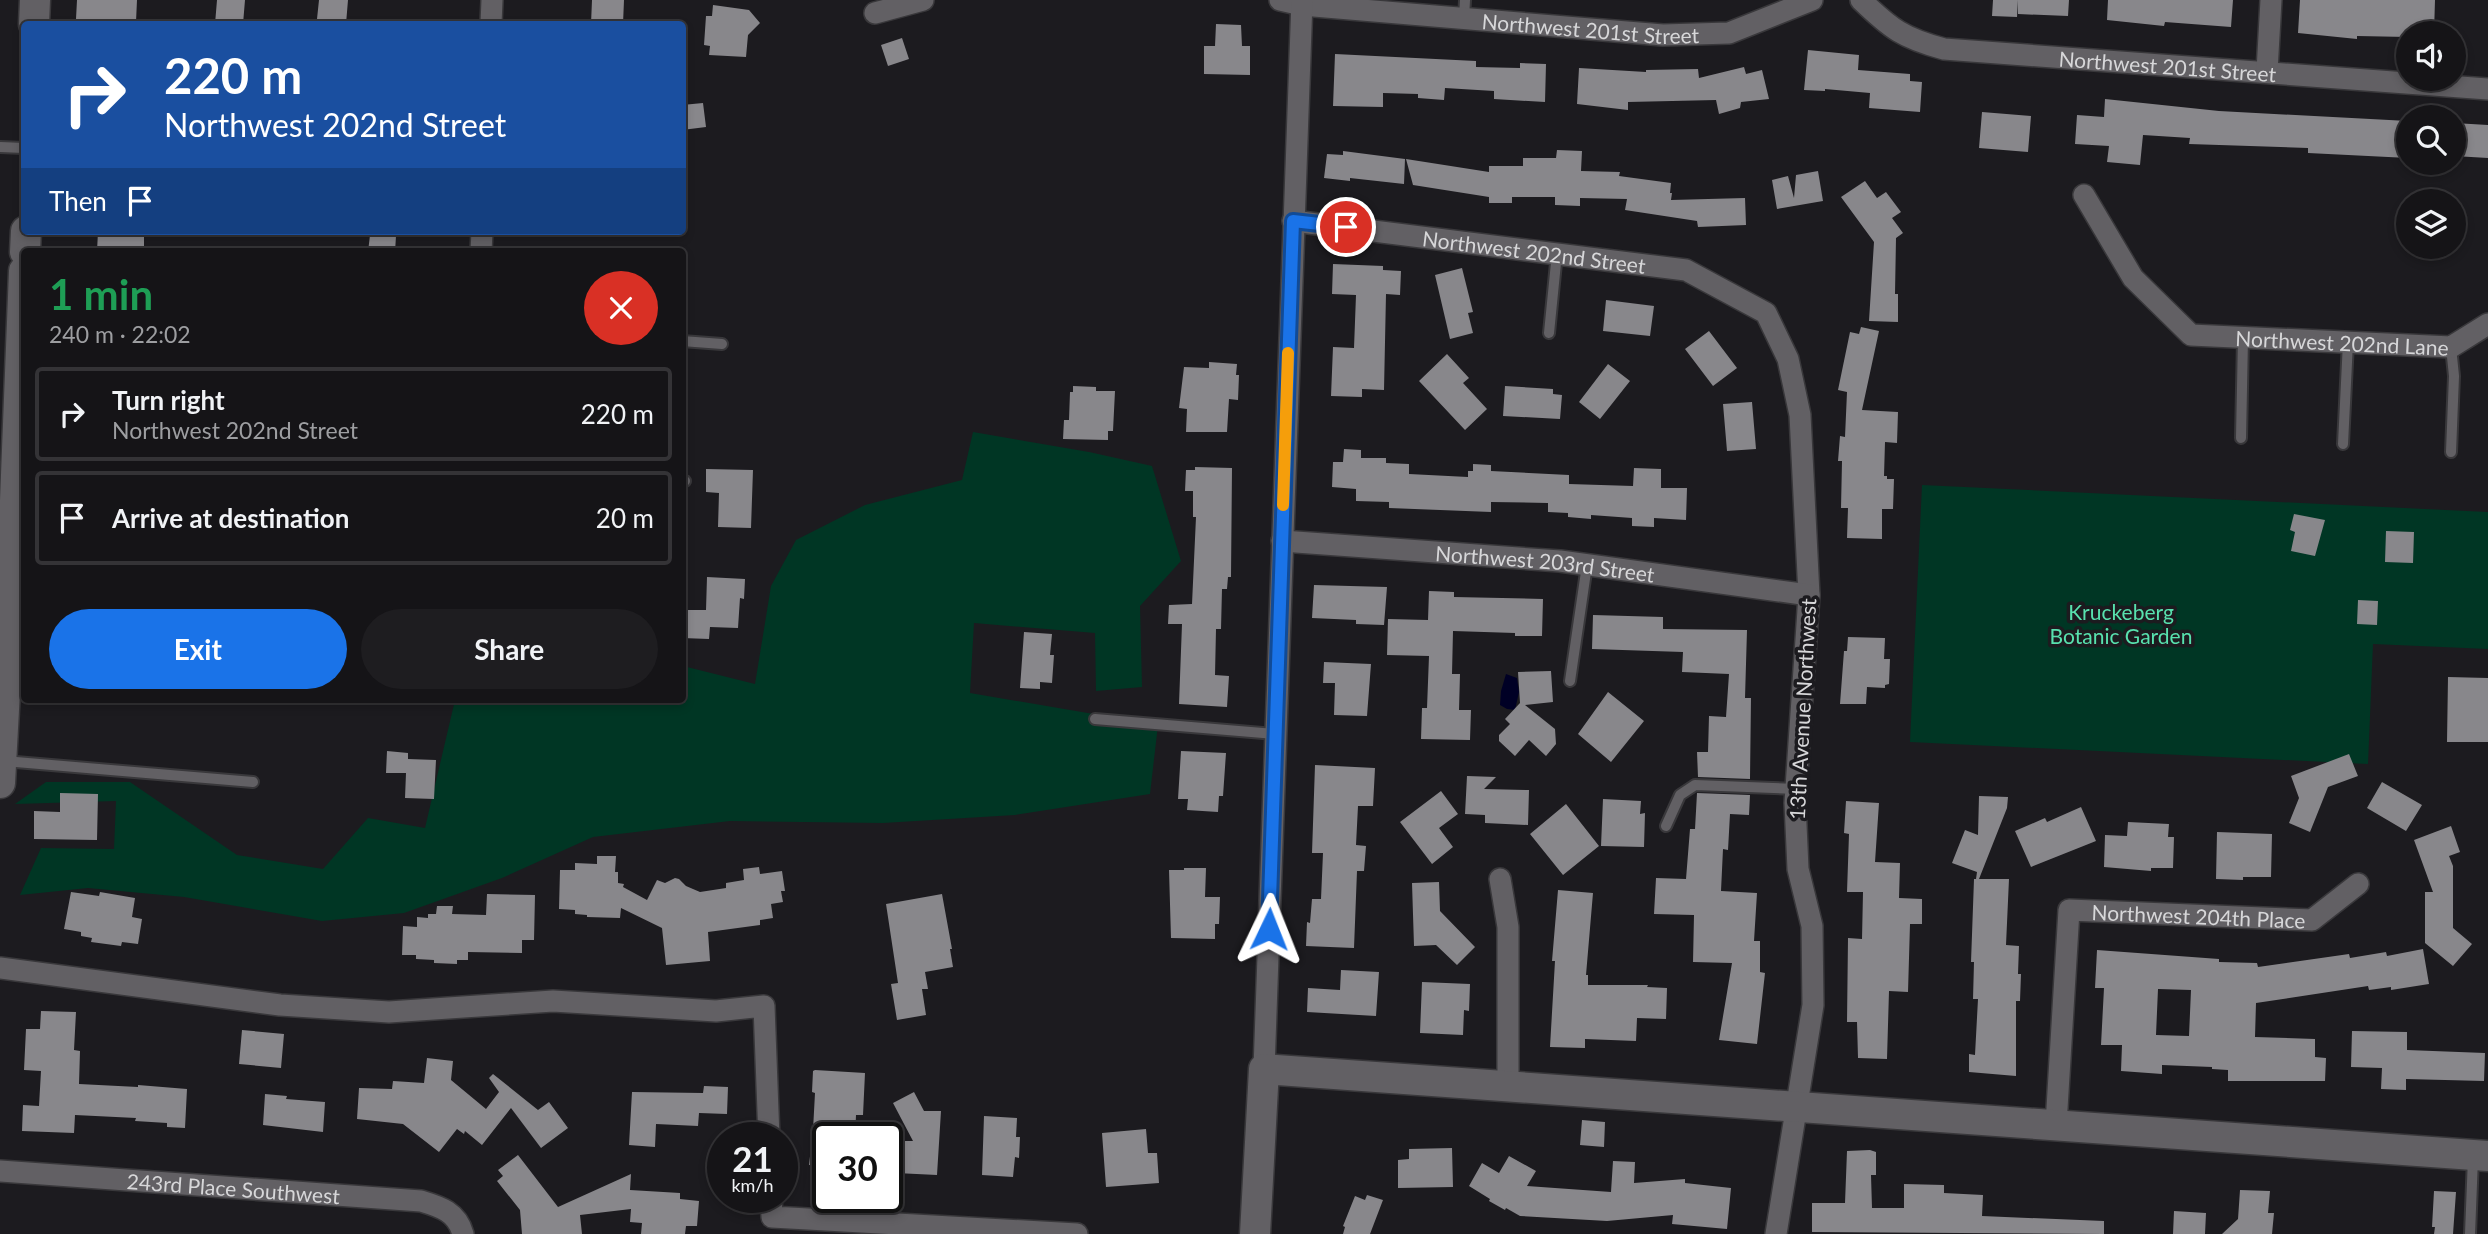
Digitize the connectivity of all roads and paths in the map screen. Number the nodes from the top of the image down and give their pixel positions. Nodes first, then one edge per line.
1 (35, 0) edge
2 (492, 0) edge
3 (923, 0) edge
4 (1280, 0) edge
5 (1812, 0) edge
6 (1861, 0) edge
7 (2270, 0) edge
8 (1302, 3) edge
9 (1464, 9) edge
10 (875, 13) dead end
11 (34, 21) edge
12 (491, 21) edge
13 (2267, 71) junction
14 (2488, 89) edge
15 (0, 147) edge
16 (21, 148) edge
17 (2084, 195) dead end
18 (1293, 221) junction
19 (1557, 253) junction
20 (1766, 313) joint
21 (2488, 324) edge
22 (1549, 333) dead end
23 (2244, 338) junction
24 (686, 341) edge
25 (2348, 342) junction
26 (722, 344) dead end
27 (2451, 347) junction
28 (21, 388) edge
29 (2241, 438) dead end
30 (2343, 444) dead end
31 (2451, 452) dead end
32 (7, 516) edge
33 (1282, 541) junction
34 (1587, 565) junction
35 (1809, 595) junction
36 (1570, 681) dead end
37 (1095, 719) dead end
38 (1276, 734) junction
39 (1, 761) edge
40 (253, 782) dead end
41 (0, 783) edge
42 (1796, 789) junction
43 (1666, 826) dead end
44 (1500, 878) dead end
45 (2358, 884) dead end
46 (0, 968) edge
47 (1264, 1069) junction
48 (1508, 1085) junction
49 (1796, 1107) junction
50 (768, 1122) edge
51 (2056, 1125) junction
52 (2481, 1156) edge
53 (0, 1171) edge
54 (772, 1213) edge
55 (462, 1228) edge
56 (1077, 1234) edge
57 (1255, 1234) edge
58 (1776, 1234) edge
59 (2470, 1234) edge

1 - 11 street
2 - 12 street
3 - 10 street
4 - 8 street, Northwest 201st Street
5 - 9 street, Northwest 201st Street
6 - 13 street, Northwest 201st Street
7 - 13 street
8 - 9 street, Northwest 201st Street
8 - 18 street
13 - 14 street, Northwest 201st Street
15 - 16 lane
17 - 23 street, Northwest 202nd Lane
18 - 19 street, Northwest 202nd Street
18 - 33 street
19 - 20 street, Northwest 202nd Street
19 - 22 lane
20 - 35 street, 13th Avenue Northwest
21 - 27 street, Northwest 202nd Lane
23 - 25 street, Northwest 202nd Lane
23 - 29 lane
24 - 26 lane
25 - 27 street, Northwest 202nd Lane
25 - 30 lane
27 - 31 lane
28 - 32 street
32 - 39 street
33 - 34 street, Northwest 203rd Street
33 - 38 street
34 - 35 street, Northwest 203rd Street
34 - 36 lane
35 - 42 street, 13th Avenue Northwest
37 - 38 lane
38 - 47 street
39 - 40 lane
39 - 41 street
42 - 43 lane
42 - 49 street, 13th Avenue Northwest
44 - 48 street
45 - 51 street, Northwest 204th Place
46 - 50 street
47 - 48 street
47 - 57 street
48 - 49 street
49 - 51 street
49 - 58 street, 13th Avenue Northwest
51 - 52 street
52 - 59 lane
53 - 55 street, 243rd Place Southwest
54 - 56 street

